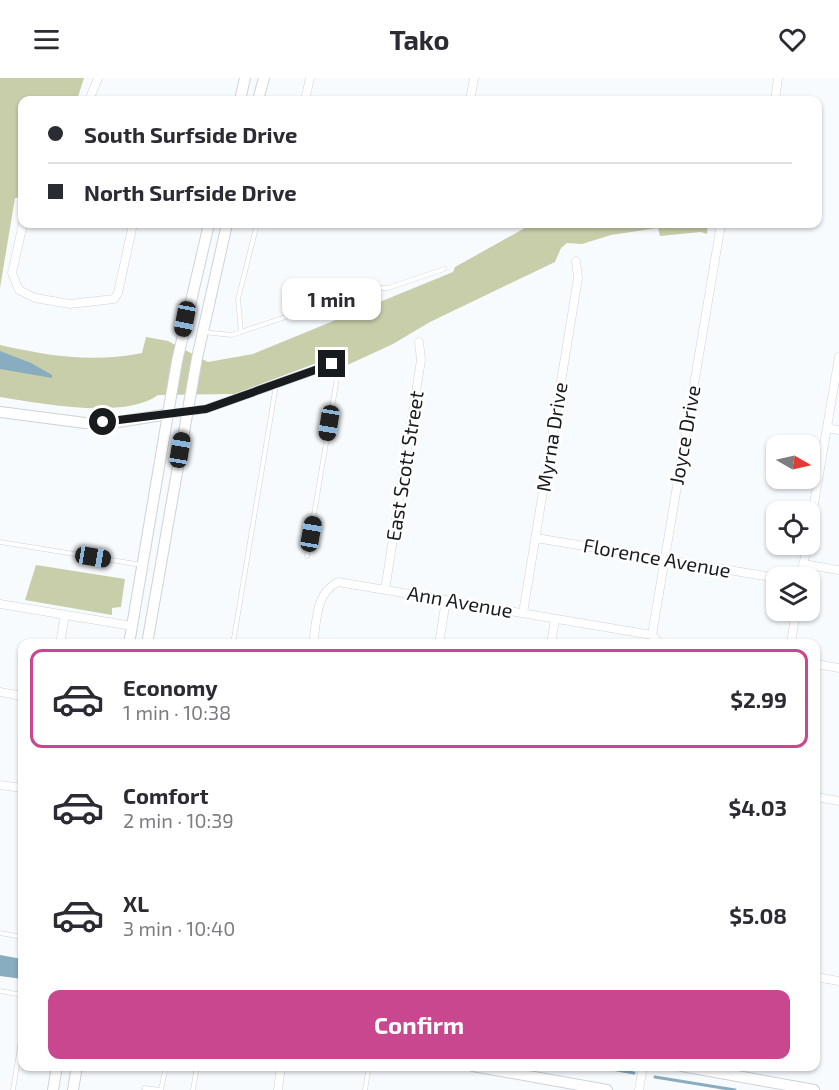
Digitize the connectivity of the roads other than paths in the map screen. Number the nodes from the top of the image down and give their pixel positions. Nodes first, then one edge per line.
1 (98, 78) edge
2 (245, 78) edge
3 (264, 78) edge
4 (310, 78) edge
5 (474, 78) edge
6 (778, 78) edge
7 (91, 96) edge
8 (241, 96) edge
9 (259, 96) edge
10 (306, 96) edge
11 (471, 96) edge
12 (775, 96) edge
13 (21, 228) edge
14 (132, 228) edge
15 (208, 228) edge
16 (226, 228) edge
17 (256, 228) edge
18 (720, 228) edge
19 (576, 261) dead end
20 (444, 269) dead end
21 (202, 332) junction
22 (241, 333) junction
23 (419, 342) dead end
24 (839, 357) edge
25 (332, 364) joint
26 (276, 385) junction
27 (0, 411) edge
28 (187, 412) junction
29 (169, 414) junction
30 (827, 428) junction
31 (839, 430) edge
32 (814, 501) edge
33 (536, 538) junction
34 (0, 542) edge
35 (805, 555) edge
36 (307, 556) dead end
37 (665, 559) junction
38 (803, 564) junction
39 (142, 565) junction
40 (803, 567) edge
41 (839, 570) edge
42 (766, 576) edge
43 (385, 590) junction
44 (446, 600) junction
45 (0, 604) edge
46 (523, 613) junction
47 (65, 615) junction
48 (555, 619) junction
49 (794, 621) edge
50 (132, 626) junction
51 (652, 635) junction
52 (61, 639) edge
53 (130, 639) edge
54 (148, 639) edge
55 (233, 639) edge
56 (314, 639) edge
57 (440, 639) edge
58 (552, 639) edge
59 (656, 639) edge
60 (792, 639) edge
61 (820, 665) edge
62 (839, 668) edge
63 (0, 692) edge
64 (18, 695) edge
65 (0, 785) edge
66 (18, 787) edge
67 (820, 798) edge
68 (839, 801) edge
69 (0, 933) edge
70 (18, 936) edge
71 (820, 978) edge
72 (839, 981) edge
73 (0, 992) edge
74 (18, 994) edge
75 (18, 1059) edge
76 (56, 1071) edge
77 (76, 1071) edge
78 (165, 1071) edge
79 (196, 1071) edge
80 (280, 1071) edge
81 (368, 1071) edge
82 (501, 1071) edge
83 (642, 1071) edge
84 (717, 1071) edge
85 (144, 1088) dead end
86 (13, 1090) edge
87 (54, 1090) edge
88 (73, 1090) edge
89 (193, 1090) edge
90 (278, 1090) edge
91 (365, 1090) edge
92 (607, 1090) edge
93 (639, 1090) edge
94 (814, 1090) edge

1 - 7 street
2 - 8 main road
3 - 9 main road
4 - 10 street
5 - 11 street
6 - 12 street
13 - 14 street
15 - 29 main road
16 - 21 main road
17 - 22 lane
18 - 37 street, Joyce Drive
19 - 33 street, Myrna Drive
20 - 22 lane
21 - 22 lane
21 - 28 main road
23 - 43 street, East Scott Street
24 - 30 street
25 - 26 street
25 - 36 lane
26 - 28 street
26 - 55 lane
27 - 29 main road
28 - 29 street
28 - 54 main road
29 - 39 main road
30 - 31 street
30 - 32 street
33 - 37 street, Florence Avenue
33 - 46 street, Myrna Drive
34 - 39 lane
35 - 38 street
37 - 42 street, Florence Avenue
37 - 51 street, Joyce Drive
38 - 40 street
38 - 41 street
39 - 50 main road
43 - 44 street, Ann Avenue
43 - 56 street, Ann Avenue
44 - 46 street, Ann Avenue
44 - 57 street
45 - 47 street
46 - 48 street, Ann Avenue
47 - 50 street
47 - 52 street
48 - 51 street, Ann Avenue
48 - 58 street
49 - 60 street
50 - 53 main road
51 - 59 street
61 - 62 street
63 - 64 street
65 - 66 street
67 - 68 street
69 - 70 lane
71 - 72 street
73 - 74 lane
75 - 86 lane
76 - 87 main road
77 - 88 main road
78 - 85 lane
79 - 89 lane
80 - 90 street
81 - 91 lane
82 - 92 main road
83 - 93 street
84 - 94 main road

